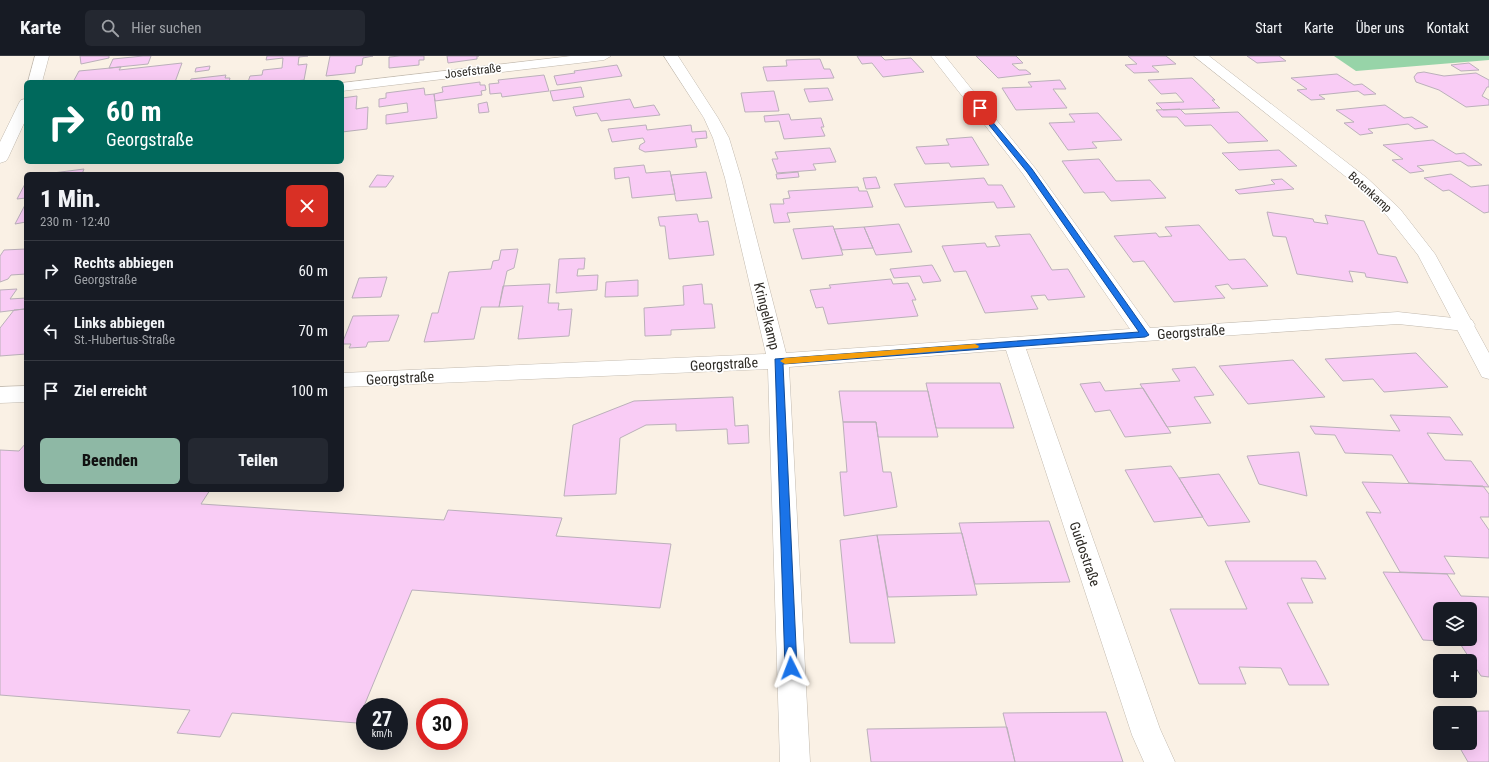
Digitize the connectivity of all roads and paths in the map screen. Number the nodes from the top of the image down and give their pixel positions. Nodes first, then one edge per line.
1 (42, 56) edge
2 (604, 56) edge
3 (671, 56) edge
4 (938, 56) edge
5 (1201, 56) edge
6 (36, 80) edge
7 (344, 87) edge
8 (24, 114) edge
9 (22, 124) edge
10 (0, 158) edge
11 (1465, 325) junction
12 (1145, 335) junction
13 (1014, 343) junction
14 (778, 361) junction
15 (1489, 372) edge
16 (344, 380) edge
17 (24, 394) edge
18 (0, 395) edge
19 (795, 762) edge
20 (1160, 762) edge

1 - 6 street
2 - 7 street, Josefstraße
3 - 14 street, Kringelkamp
4 - 12 street
5 - 11 street, Botenkamp
8 - 9 street
9 - 10 street
11 - 12 street, Georgstraße
11 - 15 street, Botenkamp
12 - 13 street, Georgstraße
13 - 14 street, Georgstraße
13 - 20 street, Guidostraße
14 - 16 street, Georgstraße
14 - 19 street, Kringelkamp
17 - 18 street

